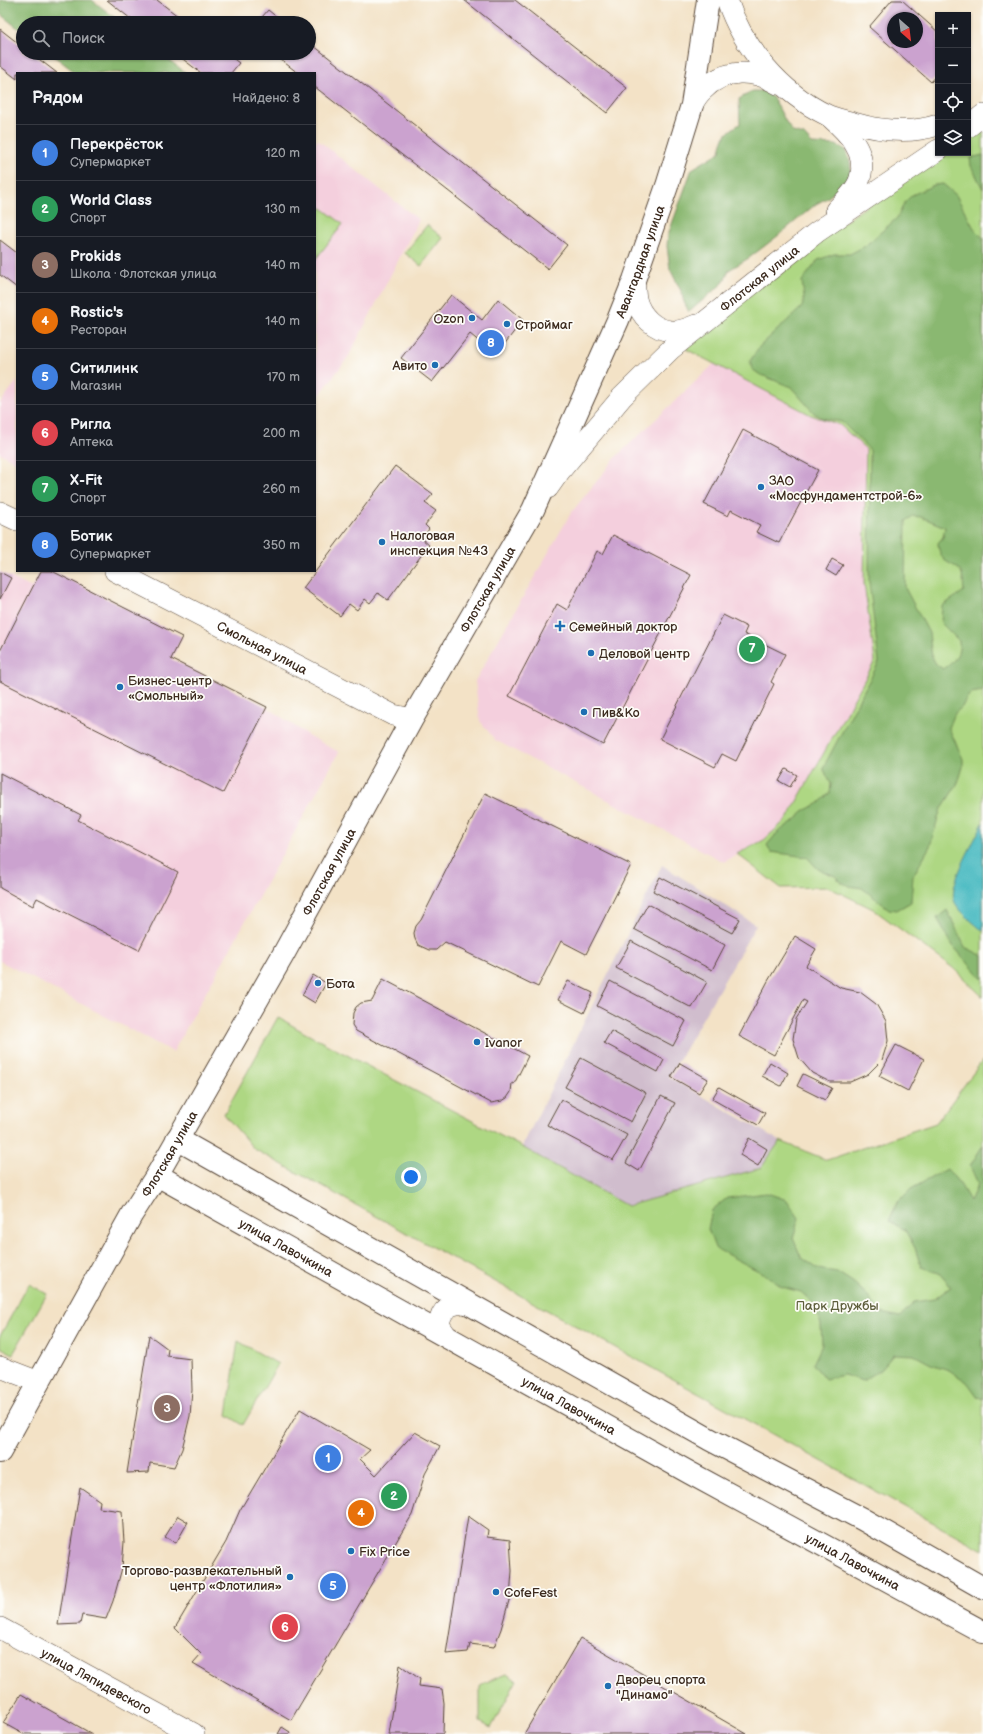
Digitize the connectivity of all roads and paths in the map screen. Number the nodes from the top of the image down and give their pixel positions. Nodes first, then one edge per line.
1 (708, 0) edge
2 (727, 0) edge
3 (788, 89) junction
4 (692, 105) junction
5 (983, 111) edge
6 (828, 115) junction
7 (971, 115) edge
8 (983, 115) edge
9 (971, 125) edge
10 (935, 126) edge
11 (935, 152) edge
12 (817, 232) junction
13 (634, 280) junction
14 (700, 324) junction
15 (533, 510) junction
16 (0, 512) edge
17 (16, 520) edge
18 (117, 572) edge
19 (412, 719) junction
20 (177, 1139) junction
21 (157, 1175) junction
22 (467, 1303) junction
23 (448, 1338) junction
24 (0, 1367) edge
25 (39, 1382) junction
26 (0, 1452) edge
27 (983, 1588) edge
28 (0, 1628) edge
29 (983, 1632) edge
30 (194, 1734) edge

1 - 4 main road, Авангардная улица
2 - 3 street
3 - 4 street
3 - 6 street
4 - 13 main road, Авангардная улица
5 - 7 street
6 - 10 street
6 - 12 street, Флотская улица
8 - 9 street
11 - 12 street, Флотская улица
12 - 14 street, Флотская улица
13 - 14 street, Флотская улица
13 - 15 main road, Авангардная улица
14 - 15 street, Флотская улица
15 - 19 main road, Флотская улица
16 - 17 street
18 - 19 street, Смольная улица
19 - 20 main road, Флотская улица
20 - 21 main road, Флотская улица
20 - 22 main road
21 - 23 main road, улица Лавочкина
21 - 25 main road, Флотская улица
22 - 23 street
22 - 27 main road
23 - 29 main road, улица Лавочкина
24 - 25 street
25 - 26 main road, Флотская улица
28 - 30 street, улица Ляпидевского

